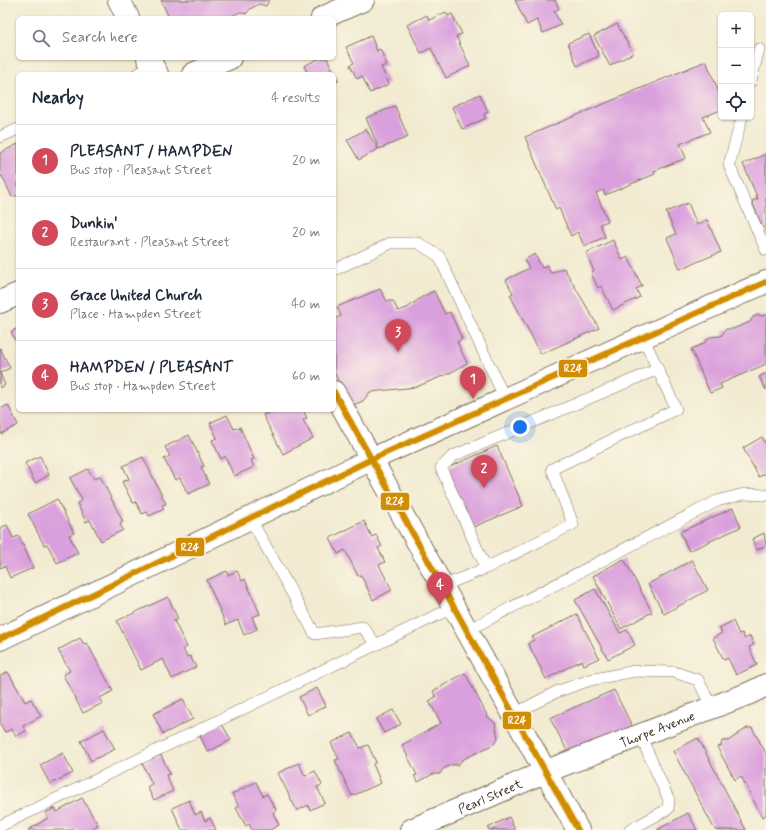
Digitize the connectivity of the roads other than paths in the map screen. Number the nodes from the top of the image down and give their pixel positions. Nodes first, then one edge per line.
1 (119, 0) edge
2 (363, 0) edge
3 (127, 16) edge
4 (327, 16) edge
5 (759, 49) dead end
6 (225, 60) edge
7 (754, 69) edge
8 (198, 72) edge
9 (741, 120) edge
10 (16, 130) edge
11 (0, 137) edge
12 (766, 250) edge
13 (336, 269) edge
14 (766, 282) edge
15 (16, 295) edge
16 (0, 302) edge
17 (643, 337) junction
18 (658, 369) junction
19 (336, 396) edge
20 (505, 399) junction
21 (372, 459) junction
22 (766, 495) edge
23 (250, 518) junction
24 (486, 568) junction
25 (443, 586) junction
26 (454, 607) junction
27 (468, 630) junction
28 (0, 639) edge
29 (376, 644) junction
30 (766, 685) edge
31 (712, 708) junction
32 (514, 714) junction
33 (640, 735) junction
34 (547, 771) junction
35 (0, 826) edge
36 (411, 830) edge
37 (578, 830) edge
38 (630, 830) edge

1 - 3 main road
2 - 4 main road
5 - 7 lane
6 - 8 main road
9 - 12 lane
10 - 11 lane
13 - 20 lane
14 - 17 main road
15 - 16 main road
17 - 18 lane
17 - 20 main road
18 - 24 lane
18 - 24 lane
19 - 21 main road
20 - 21 main road
21 - 23 main road
21 - 25 main road
22 - 27 lane
23 - 28 main road
23 - 29 lane
24 - 25 lane
25 - 26 main road
26 - 27 main road
26 - 29 lane
27 - 32 main road
29 - 35 lane
30 - 31 main road, Thorpe Avenue
31 - 32 lane
31 - 33 main road, Thorpe Avenue
32 - 34 main road
33 - 34 main road, Thorpe Avenue
33 - 38 lane
34 - 36 main road, Pearl Street
34 - 37 main road

